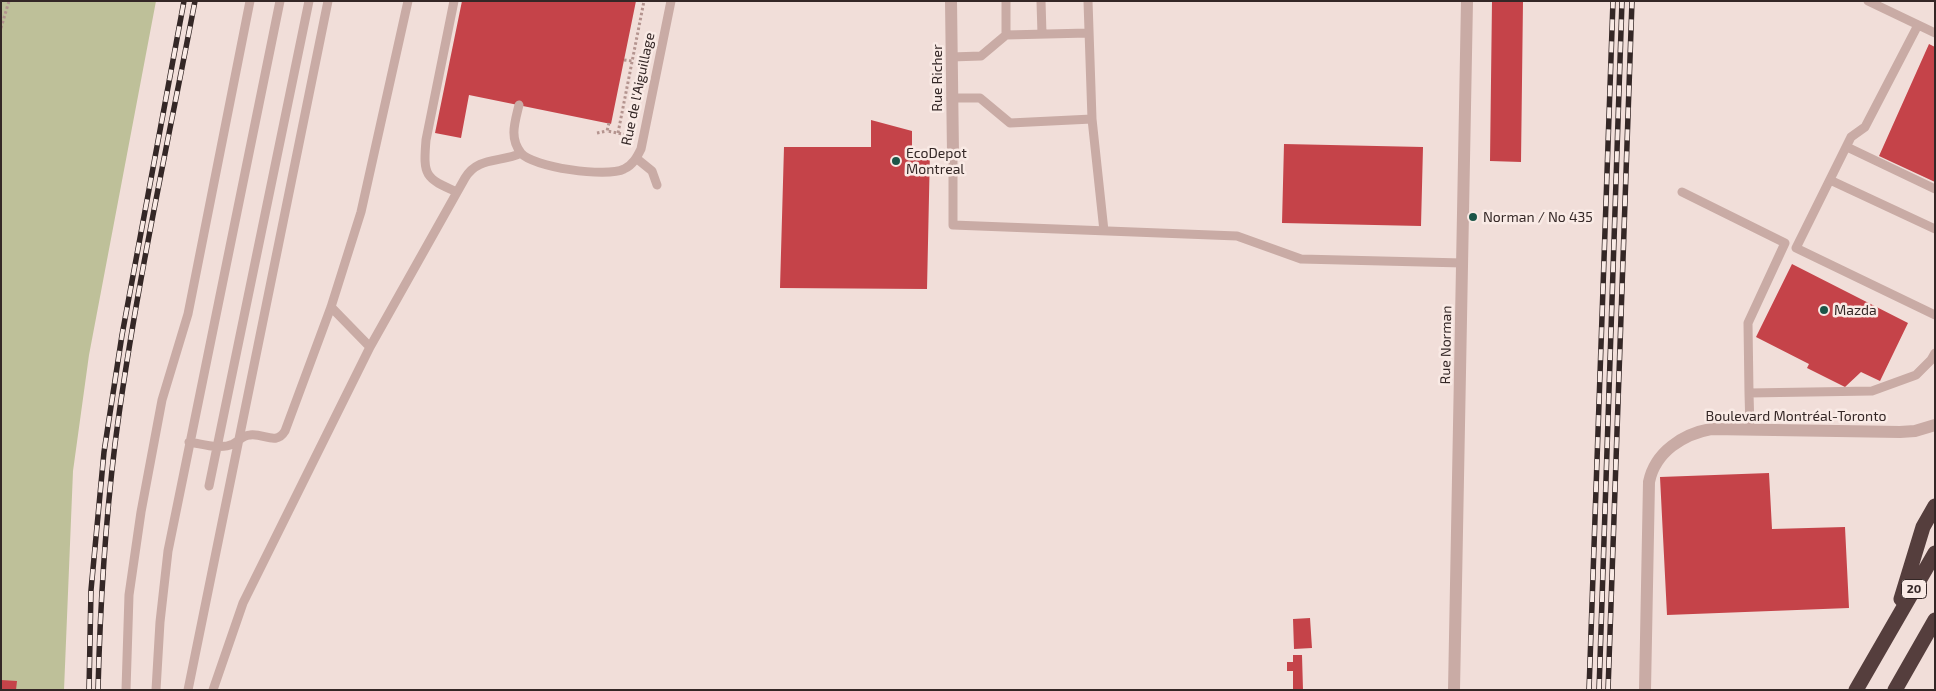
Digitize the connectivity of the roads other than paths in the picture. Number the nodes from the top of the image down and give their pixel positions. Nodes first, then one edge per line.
1 (250, 1) edge
2 (280, 1) edge
3 (309, 1) edge
4 (328, 1) edge
5 (408, 1) edge
6 (454, 1) edge
7 (671, 1) edge
8 (951, 1) edge
9 (1006, 1) edge
10 (1041, 1) edge
11 (1088, 1) edge
12 (1467, 1) edge
13 (1868, 1) edge
14 (1918, 25) junction
15 (1088, 33) junction
16 (1935, 33) edge
17 (1042, 34) junction
18 (1006, 35) junction
19 (951, 56) junction
20 (951, 98) junction
21 (519, 105) dead end
22 (1092, 120) junction
23 (1847, 147) junction
24 (521, 153) junction
25 (953, 154) joint
26 (636, 158) junction
27 (1830, 180) junction
28 (657, 185) dead end
29 (1935, 189) edge
30 (457, 192) junction
31 (1682, 192) dead end
32 (1935, 229) edge
33 (1104, 231) junction
34 (1785, 243) junction
35 (1796, 248) junction
36 (1463, 263) junction
37 (331, 307) junction
38 (1935, 315) edge
39 (370, 347) junction
40 (1935, 353) edge
41 (1749, 393) junction
42 (1935, 425) edge
43 (1750, 429) junction
44 (239, 440) junction
45 (189, 442) junction
46 (218, 446) junction
47 (209, 486) dead end
48 (1935, 506) edge
49 (1935, 553) edge
50 (1935, 620) edge
51 (1893, 625) junction
52 (126, 690) edge
53 (156, 690) edge
54 (188, 690) edge
55 (213, 690) edge
56 (1454, 690) edge
57 (1645, 690) edge
58 (1856, 690) edge
59 (1895, 690) edge

1 - 52 lane
2 - 45 lane
3 - 46 lane
4 - 44 lane
5 - 37 lane
6 - 30 lane
7 - 26 lane, Rue de l'Aiguillage
8 - 19 street, Rue Richer
9 - 18 lane
10 - 17 lane
11 - 15 lane
12 - 36 street, Rue Norman
13 - 14 lane
14 - 16 lane
14 - 23 lane
15 - 17 lane
15 - 22 lane
17 - 18 lane
18 - 19 lane
19 - 20 street, Rue Richer
20 - 22 lane
20 - 25 street, Rue Richer
21 - 24 lane
22 - 33 lane
23 - 27 lane
23 - 29 lane
24 - 26 lane, Rue de l'Aiguillage
24 - 30 lane
25 - 33 lane
26 - 28 lane
27 - 32 lane
27 - 35 lane
30 - 39 lane
31 - 34 lane
33 - 36 lane
34 - 35 lane
34 - 41 lane
35 - 38 lane
36 - 56 street, Rue Norman
37 - 39 lane
37 - 44 lane
39 - 55 lane
40 - 41 lane
41 - 43 lane
42 - 43 street, Boulevard Montréal-Toronto
43 - 57 street, Boulevard Montréal-Toronto
44 - 46 lane
44 - 54 lane
45 - 46 lane
45 - 53 lane
46 - 47 lane
48 - 51 highway
49 - 51 highway, 20
50 - 59 highway
51 - 58 highway, 20

